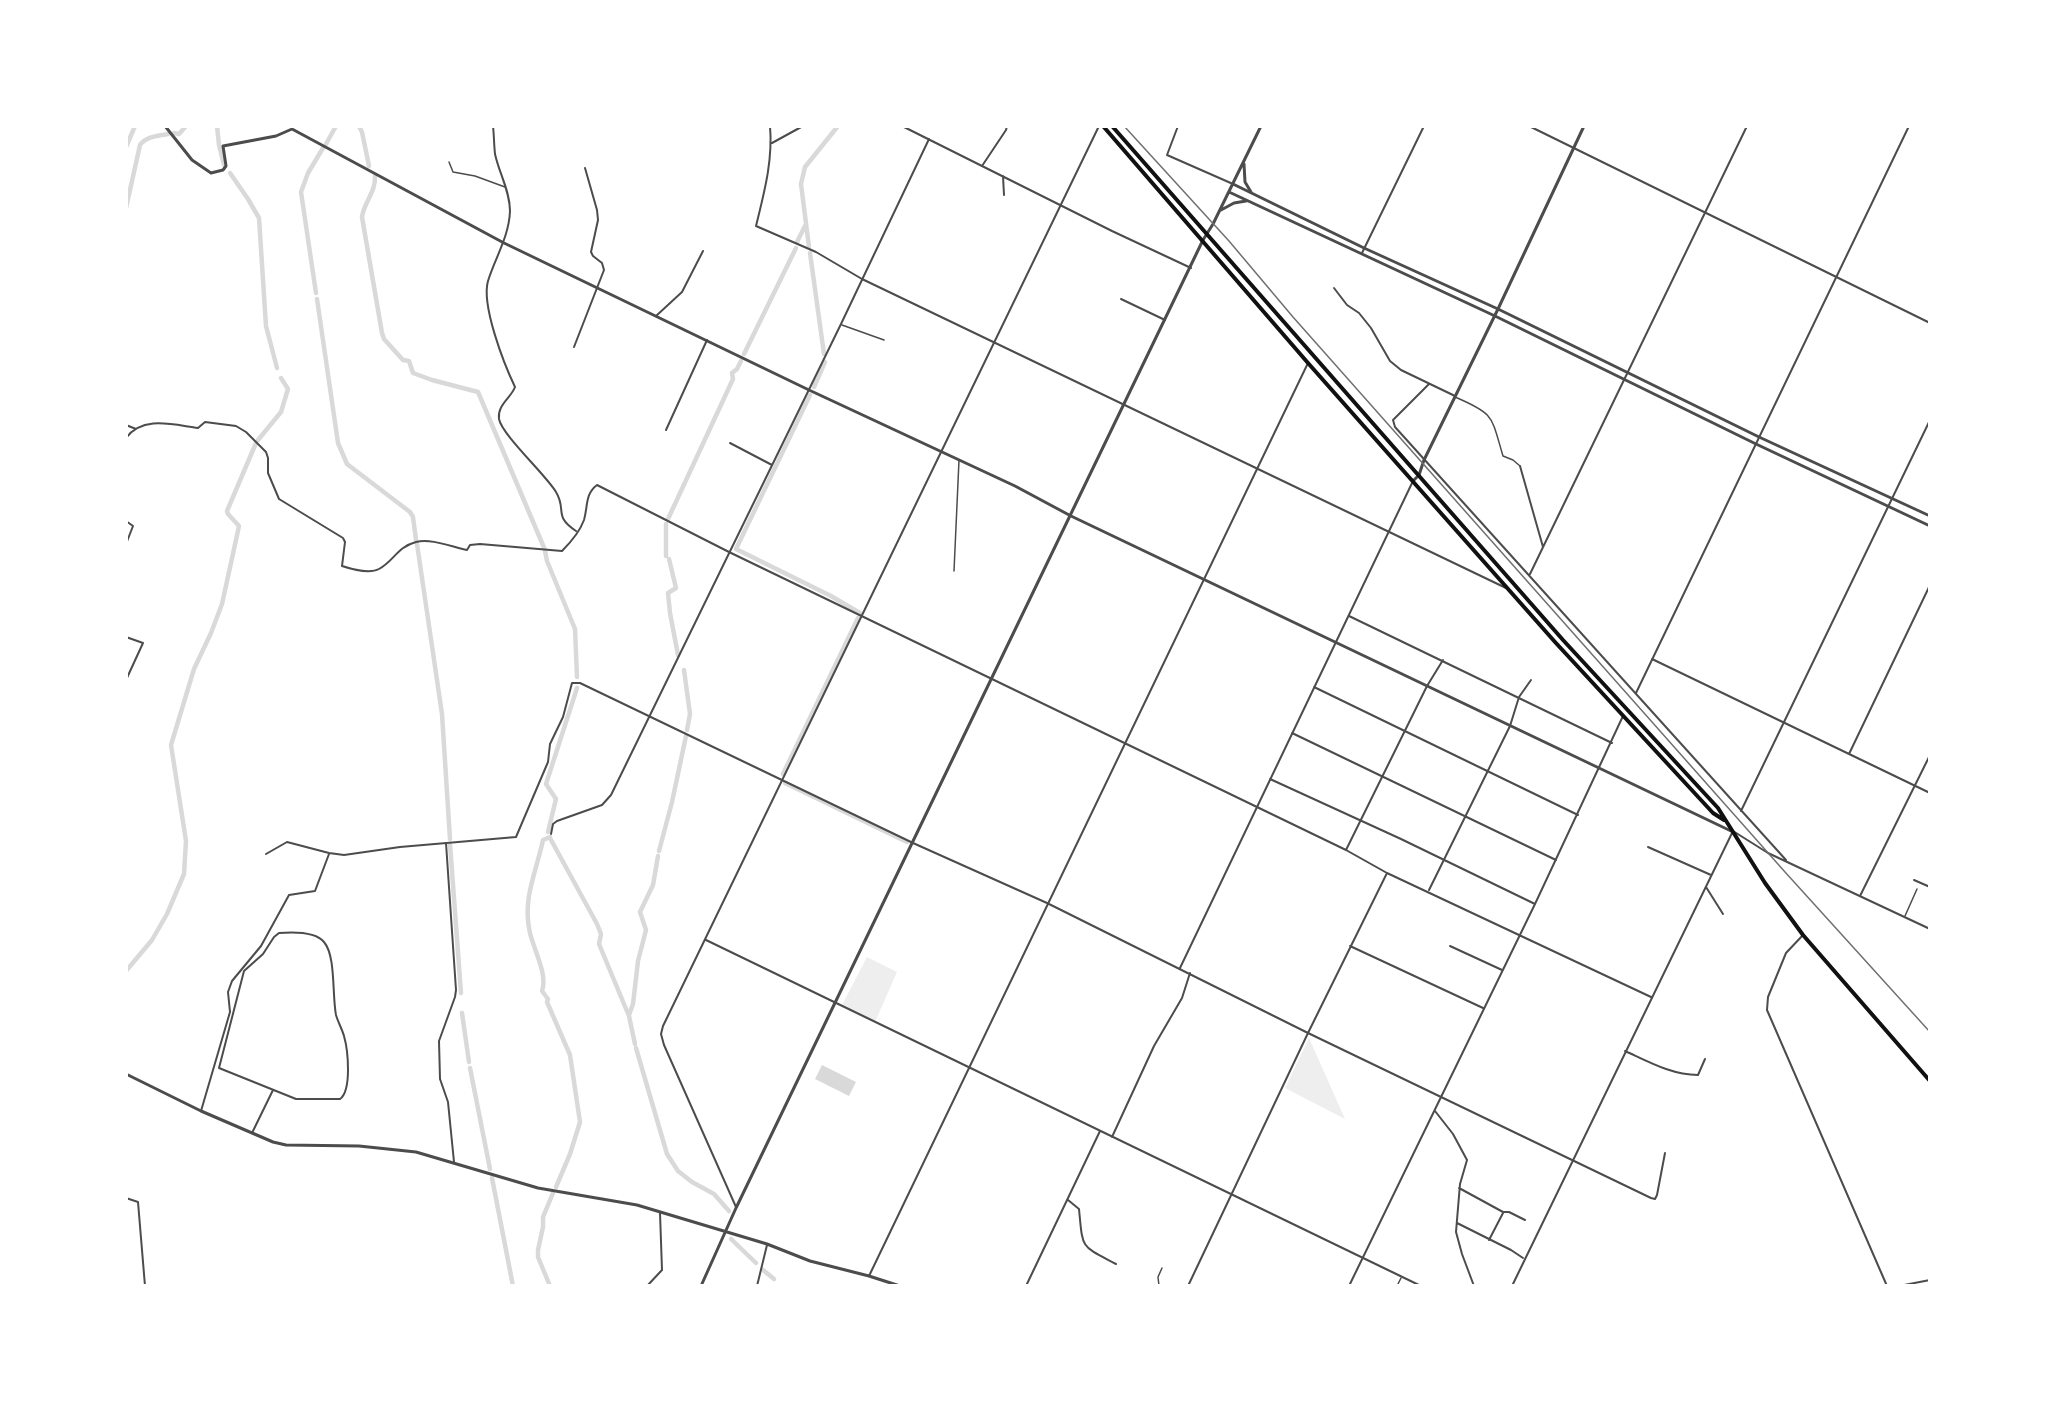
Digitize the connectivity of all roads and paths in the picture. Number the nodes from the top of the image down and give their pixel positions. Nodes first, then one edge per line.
1 (165, 126) edge
2 (288, 126) edge
3 (493, 126) edge
4 (770, 126) edge
5 (803, 126) edge
6 (902, 126) edge
7 (1007, 126) edge
8 (1101, 126) edge
9 (1112, 126) edge
10 (1178, 126) edge
11 (1261, 126) edge
12 (1424, 126) edge
13 (1529, 126) edge
14 (1584, 126) edge
15 (1747, 126) edge
16 (1909, 126) edge
17 (292, 129) junction
18 (929, 138) junction
19 (772, 143) junction
20 (1574, 148) junction
21 (449, 162) dead end
22 (1243, 163) junction
23 (982, 166) junction
24 (585, 168) dead end
25 (1003, 176) junction
26 (1233, 184) junction
27 (505, 187) junction
28 (1229, 192) junction
29 (1251, 194) junction
30 (1004, 195) dead end
31 (1247, 201) junction
32 (1060, 205) junction
33 (1220, 211) junction
34 (1705, 213) junction
35 (1207, 235) junction
36 (1203, 240) junction
37 (504, 243) junction
38 (1365, 248) junction
39 (703, 251) dead end
40 (1361, 255) junction
41 (1191, 268) junction
42 (1836, 277) junction
43 (861, 279) junction
44 (598, 288) junction
45 (1334, 288) dead end
46 (1121, 299) dead end
47 (1498, 309) junction
48 (656, 316) junction
49 (1495, 316) junction
50 (1165, 320) junction
51 (1930, 323) edge
52 (841, 324) junction
53 (707, 340) junction
54 (884, 340) dead end
55 (995, 343) junction
56 (574, 347) dead end
57 (1308, 363) junction
58 (1628, 374) junction
59 (1625, 378) junction
60 (1429, 384) junction
61 (809, 390) junction
62 (1455, 396) junction
63 (1125, 405) junction
64 (1930, 420) edge
65 (126, 425) edge
66 (136, 429) junction
67 (666, 430) dead end
68 (1759, 437) junction
69 (126, 438) edge
70 (730, 443) dead end
71 (1755, 444) junction
72 (942, 452) junction
73 (958, 459) junction
74 (1425, 460) junction
75 (772, 465) junction
76 (1520, 466) joint
77 (1257, 468) junction
78 (1419, 475) junction
79 (1413, 481) junction
80 (1892, 498) junction
81 (1888, 507) junction
82 (1071, 516) junction
83 (1930, 516) edge
84 (126, 520) edge
85 (1930, 526) edge
86 (576, 531) junction
87 (1389, 531) junction
88 (126, 544) edge
89 (1543, 548) junction
90 (729, 552) junction
91 (954, 571) dead end
92 (1530, 575) junction
93 (1203, 579) junction
94 (1930, 585) edge
95 (1508, 589) junction
96 (861, 615) junction
97 (1348, 616) junction
98 (126, 637) edge
99 (1336, 642) junction
100 (1652, 659) junction
101 (1443, 660) junction
102 (992, 678) junction
103 (126, 680) edge
104 (1531, 680) dead end
105 (1427, 686) junction
106 (1314, 687) junction
107 (1636, 693) junction
108 (1519, 697) junction
109 (651, 716) junction
110 (1623, 716) junction
111 (1784, 723) junction
112 (1510, 726) junction
113 (1292, 733) junction
114 (1404, 733) junction
115 (1125, 743) junction
116 (1612, 743) junction
117 (1849, 754) junction
118 (1930, 755) edge
119 (1599, 769) junction
120 (1487, 772) junction
121 (1383, 777) junction
122 (783, 779) junction
123 (1270, 779) junction
124 (1915, 786) junction
125 (1930, 793) edge
126 (1257, 807) junction
127 (1740, 812) junction
128 (1578, 815) junction
129 (1466, 816) junction
130 (1361, 821) junction
131 (1727, 822) junction
132 (1733, 831) junction
133 (551, 834) dead end
134 (446, 843) junction
135 (913, 843) junction
136 (1648, 847) dead end
137 (1346, 850) junction
138 (329, 853) junction
139 (266, 854) dead end
140 (1556, 860) junction
141 (1443, 861) junction
142 (1787, 862) junction
143 (1387, 873) junction
144 (1711, 875) junction
145 (1914, 880) dead end
146 (1706, 887) junction
147 (1930, 887) edge
148 (1917, 889) dead end
149 (1428, 891) junction
150 (1860, 896) junction
151 (1047, 903) junction
152 (1535, 904) junction
153 (1723, 914) dead end
154 (1904, 918) junction
155 (1930, 929) edge
156 (1803, 935) junction
157 (1519, 936) junction
158 (706, 940) junction
159 (1350, 946) junction
160 (1450, 946) dead end
161 (1180, 968) junction
162 (1502, 970) junction
163 (1190, 973) junction
164 (1651, 997) junction
165 (836, 1004) junction
166 (1483, 1008) junction
167 (1308, 1033) junction
168 (1625, 1051) junction
169 (1705, 1059) dead end
170 (969, 1068) junction
171 (126, 1074) edge
172 (1930, 1081) edge
173 (273, 1090) junction
174 (1442, 1096) junction
175 (1435, 1110) junction
176 (201, 1111) junction
177 (1100, 1131) junction
178 (252, 1133) junction
179 (1112, 1137) junction
180 (1665, 1153) dead end
181 (1573, 1160) junction
182 (454, 1163) junction
183 (1459, 1188) junction
184 (1231, 1194) junction
185 (126, 1198) edge
186 (1068, 1200) junction
187 (736, 1208) junction
188 (1503, 1212) junction
189 (660, 1213) junction
190 (1525, 1220) dead end
191 (1457, 1223) junction
192 (726, 1233) junction
193 (1489, 1240) junction
194 (767, 1244) junction
195 (1363, 1258) junction
196 (1524, 1259) junction
197 (1116, 1264) dead end
198 (1162, 1268) dead end
199 (869, 1276) junction
200 (1402, 1277) junction
201 (1930, 1280) edge
202 (145, 1286) edge
203 (647, 1286) edge
204 (701, 1286) edge
205 (757, 1286) edge
206 (900, 1286) edge
207 (1026, 1286) edge
208 (1160, 1286) edge
209 (1188, 1286) edge
210 (1349, 1286) edge
211 (1397, 1286) edge
212 (1421, 1286) edge
213 (1474, 1286) edge
214 (1512, 1286) edge
215 (1887, 1286) edge
216 (1899, 1286) edge

1 - 17 street
2 - 17 street
3 - 27 street
4 - 19 street
5 - 19 street
6 - 18 street
7 - 23 street
8 - 32 street
8 - 36 main road
9 - 35 main road
10 - 26 street
11 - 22 street
12 - 38 street
13 - 20 street
14 - 20 street
15 - 34 street
16 - 42 street
17 - 37 street
18 - 23 street
18 - 43 street
19 - 43 street
20 - 34 street
20 - 47 street
21 - 27 lane
22 - 26 street
22 - 29 street
23 - 25 street
24 - 44 street
25 - 30 street
25 - 32 street
26 - 28 street
26 - 29 street
27 - 37 street
28 - 31 street
28 - 33 street
29 - 38 street
31 - 33 street
31 - 40 street
32 - 41 street
32 - 55 street
33 - 35 street
34 - 42 street
34 - 58 street
35 - 36 street
35 - 78 main road
36 - 41 street
36 - 57 main road
37 - 44 street
37 - 86 street
38 - 40 street
38 - 47 street
39 - 48 street
40 - 49 street
41 - 50 street
42 - 51 street
42 - 68 street
43 - 52 street
43 - 55 street
44 - 48 street
44 - 56 street
45 - 60 street
46 - 50 street
47 - 49 street
47 - 58 street
48 - 53 street
49 - 59 street
49 - 62 street
50 - 63 street
52 - 54 lane
52 - 61 street
53 - 61 street
53 - 67 street
55 - 63 street
55 - 72 street
57 - 77 street
57 - 79 main road
58 - 59 street
58 - 68 street
59 - 71 street
59 - 89 street
60 - 62 street
60 - 74 street
61 - 72 street
61 - 75 street
62 - 74 street
62 - 76 lane
63 - 77 street
63 - 82 street
64 - 80 street
65 - 66 street
66 - 69 street
66 - 86 street
68 - 71 street
68 - 80 street
70 - 75 street
71 - 81 street
71 - 100 street
72 - 73 street
72 - 96 street
73 - 82 street
73 - 91 lane
74 - 78 street
74 - 92 street
75 - 90 street
76 - 89 street
77 - 87 street
77 - 93 street
78 - 79 street
78 - 131 main road
79 - 87 street
79 - 95 main road
80 - 81 street
80 - 83 street
81 - 85 street
81 - 111 street
82 - 93 street
82 - 102 street
84 - 88 street
86 - 90 street
87 - 95 street
87 - 97 street
89 - 92 street
90 - 96 street
90 - 109 street
92 - 107 street
93 - 99 street
93 - 115 street
94 - 117 street
95 - 110 main road
96 - 102 street
96 - 122 street
97 - 99 street
97 - 101 street
98 - 103 street
99 - 105 street
99 - 106 street
100 - 107 street
100 - 111 street
101 - 105 street
101 - 108 street
102 - 115 street
102 - 135 street
104 - 108 street
105 - 112 street
105 - 114 street
106 - 113 street
106 - 114 street
107 - 127 street
108 - 112 street
108 - 116 street
109 - 122 street
109 - 133 street
109 - 134 street
110 - 116 street
110 - 131 main road
111 - 117 street
111 - 127 street
112 - 119 street
112 - 120 street
113 - 121 street
113 - 123 street
114 - 120 street
114 - 121 street
115 - 126 street
115 - 151 street
116 - 119 street
117 - 124 street
118 - 124 street
119 - 128 street
119 - 132 street
120 - 128 street
120 - 129 street
121 - 129 street
121 - 130 street
122 - 135 street
122 - 158 street
123 - 126 street
123 - 130 street
124 - 125 street
124 - 150 street
126 - 137 street
126 - 161 street
127 - 142 street
128 - 140 street
129 - 140 street
129 - 141 street
130 - 137 street
130 - 141 street
131 - 132 main road
132 - 142 street
132 - 144 street
132 - 156 main road
134 - 138 street
134 - 182 street
135 - 151 street
135 - 165 street
136 - 144 street
137 - 143 street
138 - 139 street
138 - 176 street
140 - 152 street
141 - 149 street
141 - 152 street
142 - 150 street
143 - 149 street
143 - 159 street
144 - 146 street
145 - 147 street
146 - 153 street
146 - 164 street
148 - 154 lane
149 - 157 street
150 - 154 street
151 - 161 street
151 - 170 street
152 - 157 street
154 - 155 street
156 - 172 main road
156 - 215 street
157 - 162 street
157 - 164 street
158 - 165 street
158 - 187 street
159 - 166 street
159 - 167 street
160 - 162 street
161 - 163 street
162 - 166 street
163 - 167 street
163 - 179 street
164 - 168 street
165 - 170 street
165 - 187 street
166 - 174 street
167 - 174 street
167 - 184 street
168 - 169 street
168 - 181 street
170 - 177 street
170 - 199 street
171 - 176 street
173 - 173 street
173 - 178 street
174 - 175 street
174 - 181 street
175 - 183 street
175 - 195 street
176 - 178 street
177 - 179 street
177 - 186 street
178 - 182 street
179 - 184 street
180 - 181 street
181 - 196 street
182 - 189 street
183 - 188 street
183 - 191 street
184 - 195 street
184 - 209 street
185 - 202 street
186 - 197 street
186 - 207 street
187 - 192 street
188 - 190 street
188 - 193 street
189 - 192 street
189 - 203 street
191 - 193 street
191 - 213 street
192 - 194 street
192 - 204 street
193 - 196 street
194 - 199 street
194 - 205 street
195 - 200 street
195 - 210 street
196 - 214 street
198 - 208 lane
199 - 206 street
200 - 211 lane
200 - 212 street
201 - 216 street

